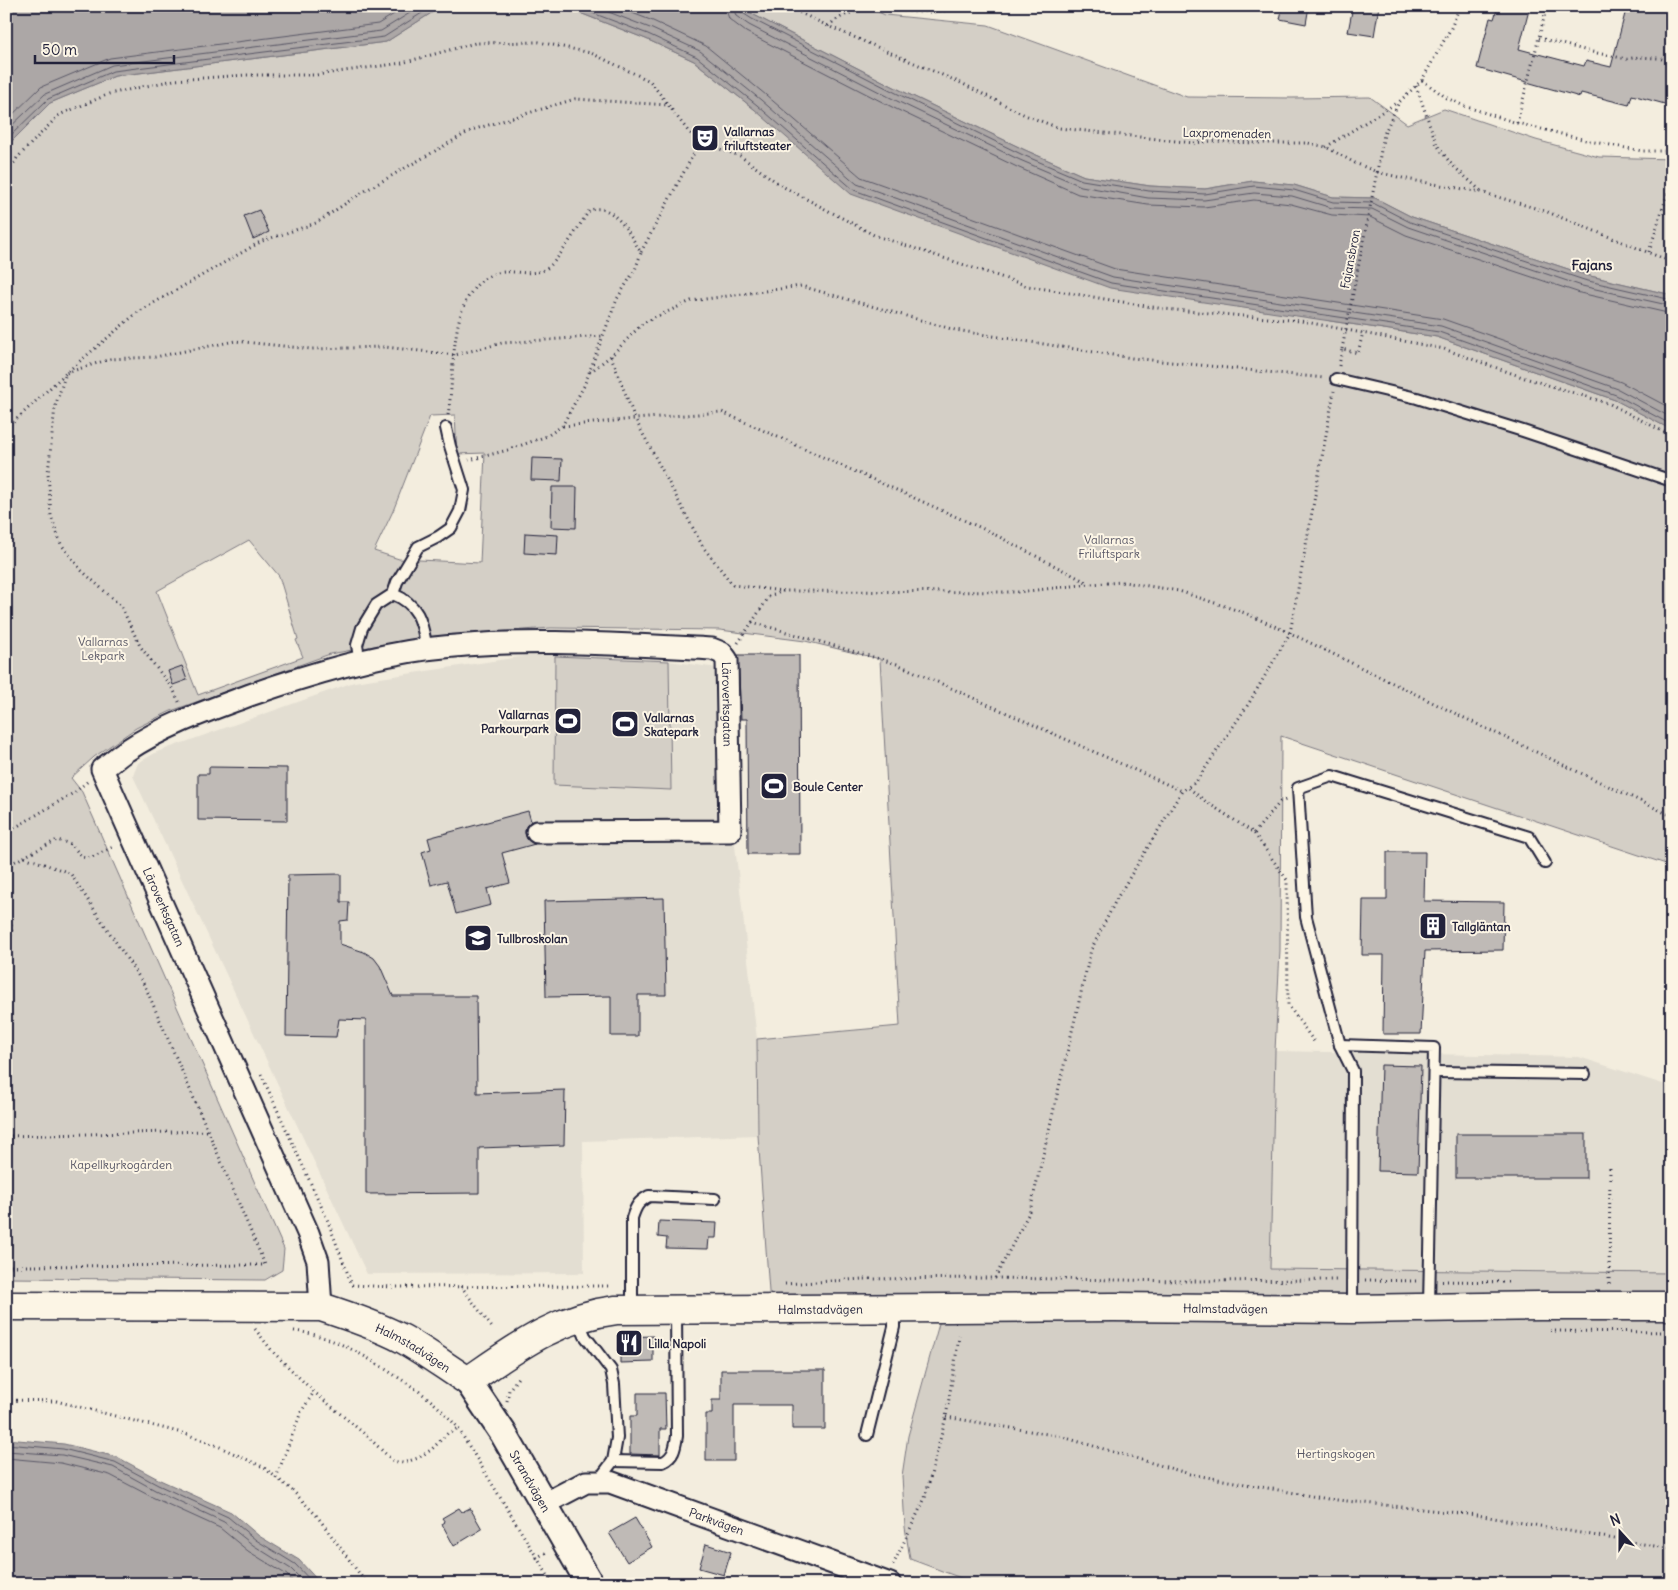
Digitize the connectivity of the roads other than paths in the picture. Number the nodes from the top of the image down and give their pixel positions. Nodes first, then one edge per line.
1 (1336, 379) road end
2 (446, 428) road end
3 (1672, 482) edge
4 (393, 594) junction
5 (426, 649) junction
6 (360, 663) junction
7 (538, 832) dead end
8 (1545, 863) dead end
9 (1340, 1045) junction
10 (1434, 1072) junction
11 (1585, 1074) dead end
12 (715, 1199) dead end
13 (632, 1298) junction
14 (6, 1306) edge
15 (1672, 1306) edge
16 (321, 1307) junction
17 (894, 1308) junction
18 (1429, 1308) junction
19 (1352, 1309) junction
20 (676, 1310) junction
21 (577, 1317) junction
22 (468, 1381) junction
23 (867, 1435) dead end
24 (613, 1461) junction
25 (597, 1482) junction
26 (544, 1504) junction
27 (886, 1583) edge
28 (590, 1584) edge

1 - 3 lane
2 - 4 lane
4 - 5 lane
4 - 6 lane
5 - 6 street, Läroverksgatan
5 - 7 street, Läroverksgatan
6 - 16 street, Läroverksgatan
8 - 9 lane
9 - 10 lane
9 - 19 lane
10 - 11 lane
10 - 18 lane
12 - 13 lane
13 - 20 main road, Halmstadvägen
13 - 21 main road, Halmstadvägen
14 - 16 main road, Halmstadvägen
15 - 18 main road, Halmstadvägen
16 - 22 main road, Halmstadvägen
17 - 19 main road, Halmstadvägen
17 - 20 main road, Halmstadvägen
17 - 23 lane
18 - 19 main road, Halmstadvägen
20 - 24 lane
21 - 22 main road, Halmstadvägen
21 - 24 lane
22 - 26 street, Strandvägen
24 - 25 lane
25 - 26 street, Parkvägen
25 - 27 street, Parkvägen
26 - 28 street, Strandvägen

